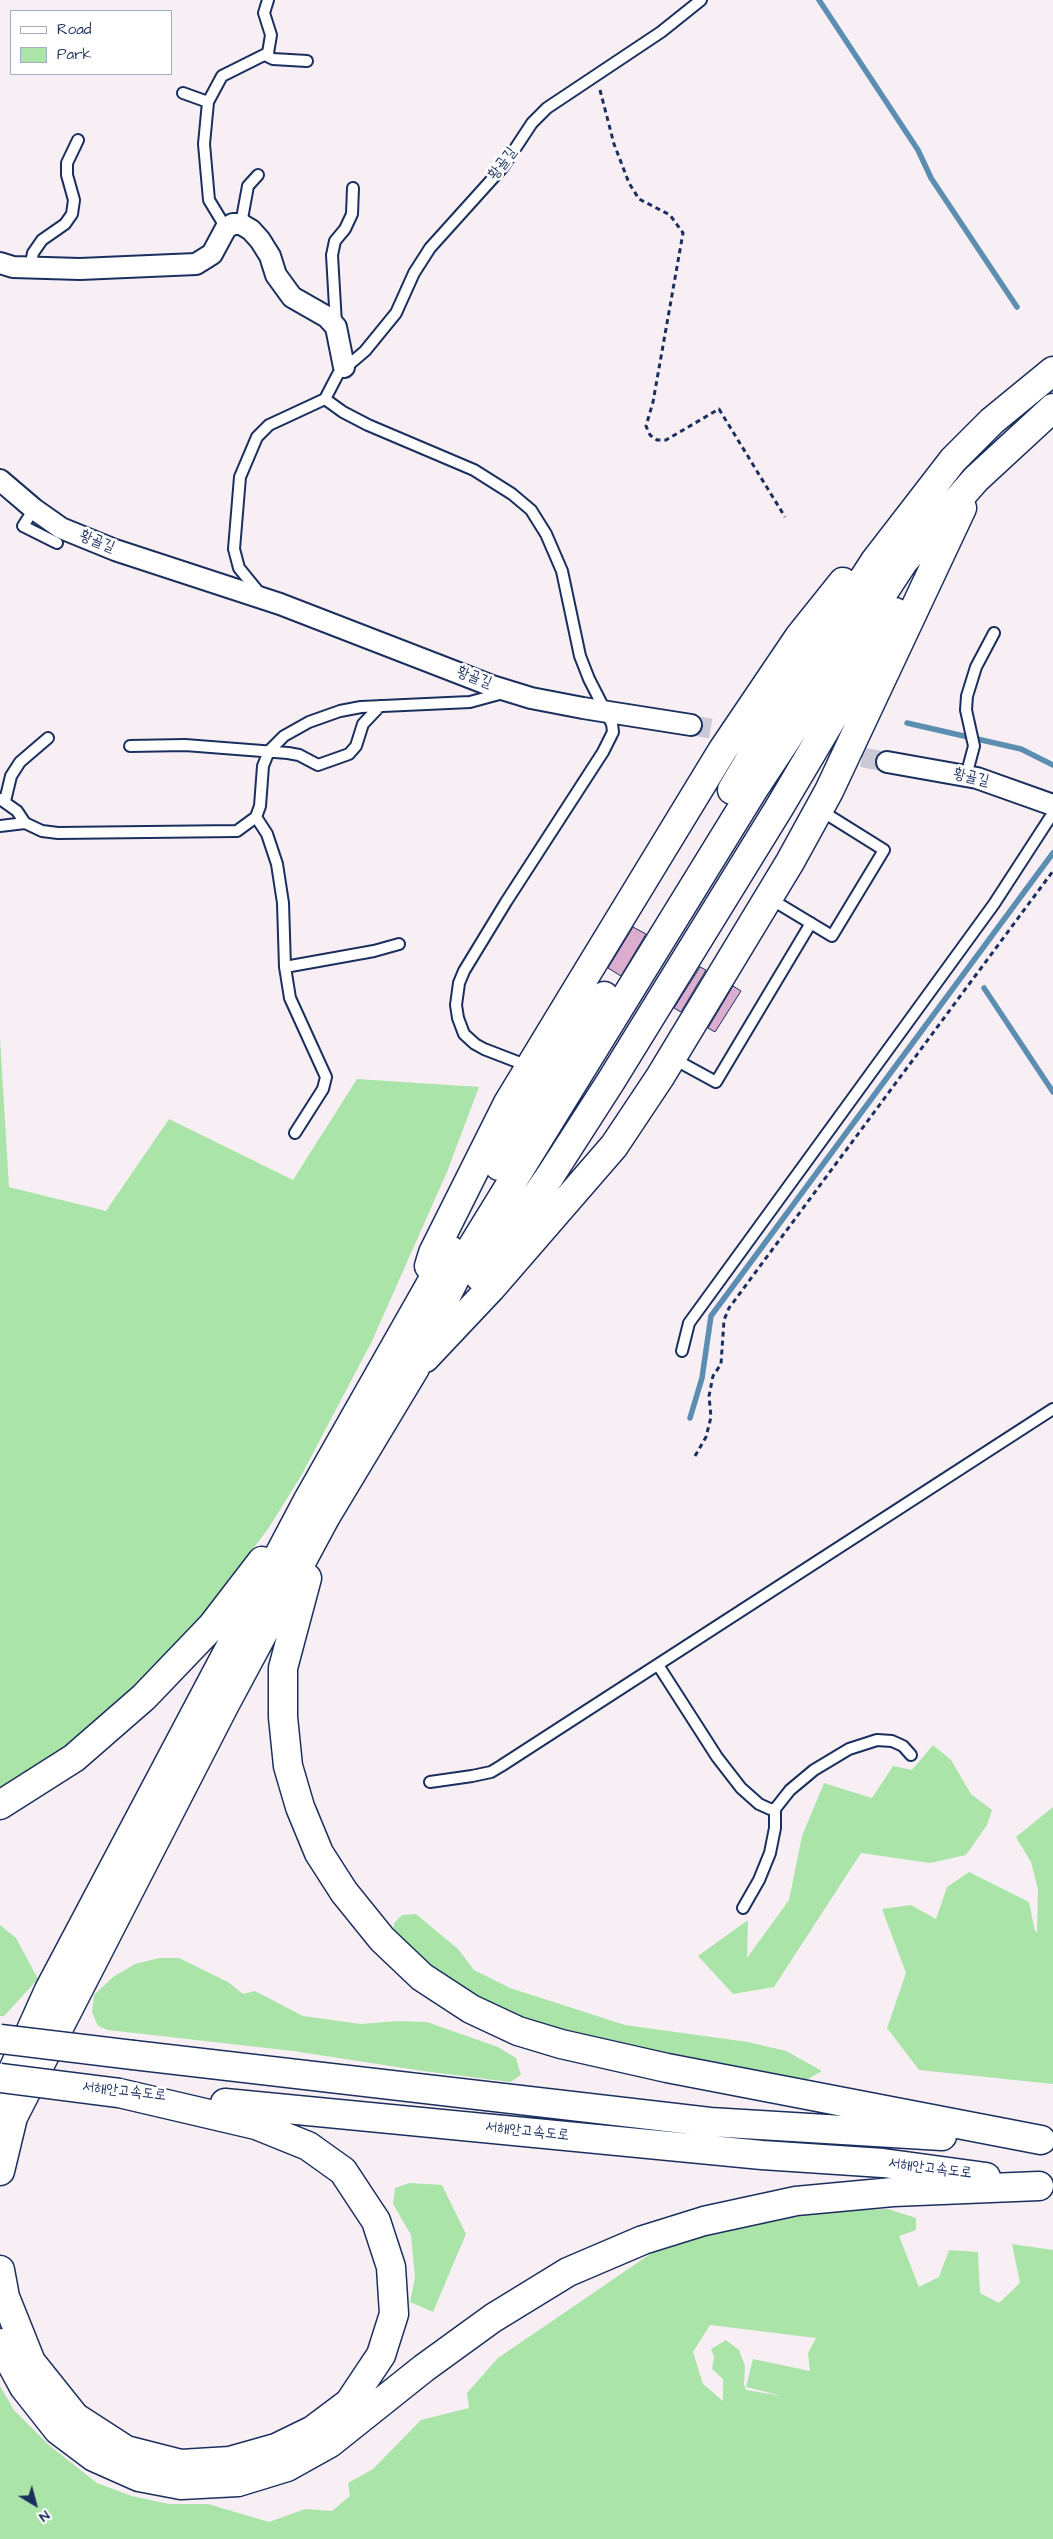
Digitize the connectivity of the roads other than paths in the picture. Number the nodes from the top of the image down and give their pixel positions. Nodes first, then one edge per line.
1 (267, 0) edge
2 (702, 0) edge
3 (265, 55) junction
4 (307, 61) dead end
5 (183, 93) dead end
6 (208, 102) junction
7 (78, 140) dead end
8 (258, 174) dead end
9 (353, 188) dead end
10 (234, 226) junction
11 (0, 263) edge
12 (30, 268) junction
13 (336, 327) junction
14 (344, 367) junction
15 (1053, 371) edge
16 (325, 399) junction
17 (1053, 408) edge
18 (953, 460) junction
19 (976, 479) junction
20 (0, 480) edge
21 (34, 509) junction
22 (57, 543) dead end
23 (265, 599) junction
24 (994, 633) dead end
25 (509, 691) junction
26 (380, 706) junction
27 (606, 712) junction
28 (691, 725) tunnel mouth
29 (48, 738) dead end
30 (130, 746) dead end
31 (269, 751) junction
32 (887, 762) tunnel mouth
33 (966, 776) junction
34 (3, 800) edge
35 (1053, 805) edge
36 (819, 810) junction
37 (1053, 812) edge
38 (256, 817) junction
39 (25, 823) junction
40 (0, 826) edge
41 (769, 898) junction
42 (811, 923) junction
43 (399, 944) dead end
44 (285, 967) junction
45 (672, 1058) junction
46 (530, 1066) junction
47 (295, 1133) dead end
48 (410, 1320) junction
49 (682, 1351) dead end
50 (415, 1368) junction
51 (1053, 1410) edge
52 (316, 1509) junction
53 (658, 1665) junction
54 (911, 1755) dead end
55 (430, 1782) dead end
56 (0, 1805) edge
57 (775, 1809) junction
58 (743, 1908) dead end
59 (0, 2039) edge
60 (0, 2078) edge
61 (119, 2093) junction
62 (0, 2099) edge
63 (1047, 2141) edge
64 (0, 2170) edge
65 (1046, 2187) edge
66 (0, 2270) edge
67 (0, 2343) edge

1 - 3 lane
2 - 14 lane, 황골길
3 - 4 lane
3 - 6 lane
5 - 6 lane
6 - 10 lane
7 - 12 lane
8 - 10 lane
9 - 13 lane
10 - 12 street
10 - 13 street
11 - 12 street
13 - 14 street
14 - 16 lane, 황골길
15 - 18 highway
16 - 23 lane, 황골길
16 - 27 lane
17 - 19 highway
18 - 46 highway
18 - 48 highway
19 - 36 highway
19 - 50 highway
20 - 21 street, 황골길
21 - 22 lane
21 - 23 street, 황골길
23 - 25 street, 황골길
24 - 33 lane
25 - 26 lane
25 - 27 street, 황골길
26 - 31 lane
26 - 31 lane
27 - 28 street, 황골길
27 - 46 lane
29 - 34 lane
30 - 31 lane
31 - 38 lane
32 - 33 street, 황골길
33 - 35 street, 황골길
34 - 39 lane
36 - 41 highway
36 - 42 lane
37 - 49 lane
38 - 39 lane
38 - 44 lane
39 - 40 lane
41 - 42 lane
41 - 45 highway
42 - 45 lane
43 - 44 lane
44 - 47 lane
45 - 50 highway
46 - 48 highway
48 - 52 highway
50 - 52 highway
51 - 53 lane
52 - 56 highway
52 - 62 highway
52 - 63 highway
52 - 64 highway
53 - 55 lane
53 - 57 lane
54 - 57 lane
57 - 58 lane
59 - 63 highway, 서해안고속도로, bridge
60 - 61 highway, 서해안고속도로, bridge
61 - 65 highway, 서해안고속도로
61 - 66 highway
65 - 67 highway

